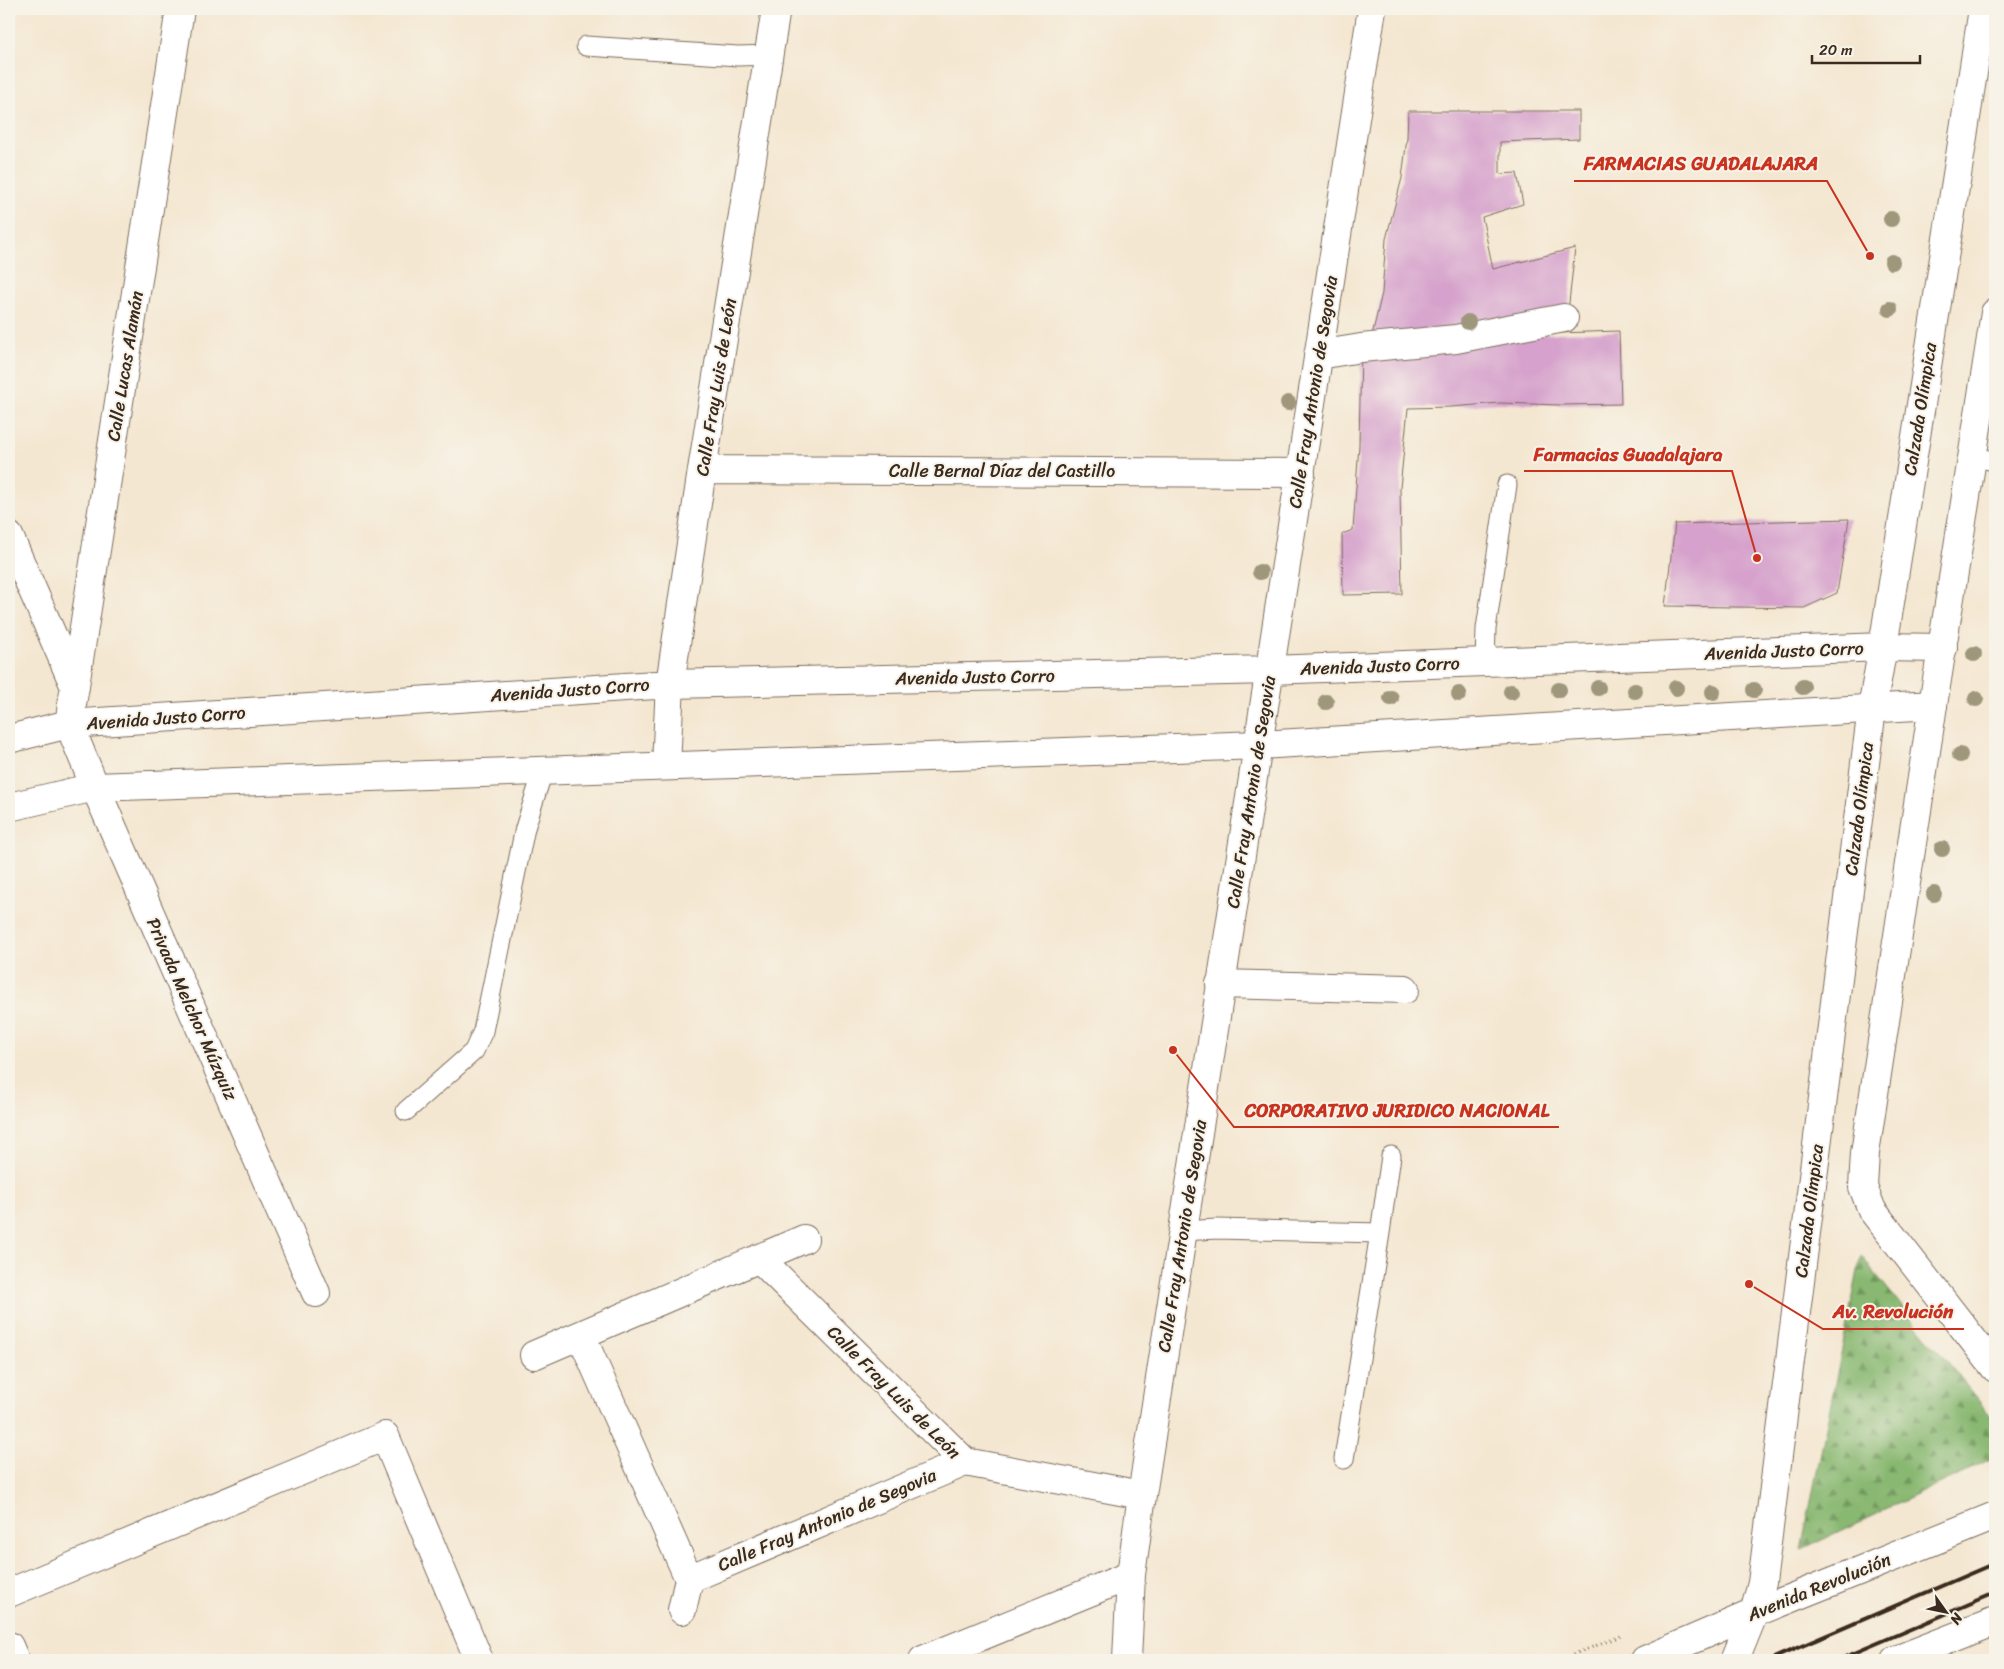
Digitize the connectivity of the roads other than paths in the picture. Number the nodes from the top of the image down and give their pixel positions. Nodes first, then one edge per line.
1 (180, 9) edge
2 (776, 9) edge
3 (1372, 9) edge
4 (1983, 9) edge
5 (586, 46) dead end
6 (770, 55) junction
7 (1995, 313) edge
8 (1564, 318) dead end
9 (1318, 355) junction
10 (1984, 459) edge
11 (702, 470) junction
12 (1301, 473) junction
13 (1507, 485) dead end
14 (9, 536) edge
15 (1883, 647) junction
16 (1943, 648) junction
17 (1485, 662) junction
18 (1270, 670) junction
19 (670, 684) junction
20 (75, 687) junction
21 (1933, 705) junction
22 (1872, 708) junction
23 (69, 724) junction
24 (9, 739) edge
25 (1259, 745) junction
26 (666, 766) junction
27 (543, 771) junction
28 (95, 788) junction
29 (9, 807) edge
30 (1220, 984) junction
31 (1405, 989) dead end
32 (406, 1111) dead end
33 (1391, 1156) dead end
34 (1182, 1231) junction
35 (1380, 1233) junction
36 (804, 1239) dead end
37 (759, 1258) junction
38 (316, 1293) dead end
39 (581, 1334) junction
40 (534, 1355) dead end
41 (1995, 1368) edge
42 (1344, 1459) dead end
43 (965, 1462) junction
44 (1142, 1496) junction
45 (1995, 1516) edge
46 (1131, 1575) junction
47 (689, 1579) junction
48 (9, 1593) edge
49 (682, 1610) dead end
50 (1754, 1613) junction
51 (1994, 1624) edge
52 (9, 1646) edge
53 (15, 1660) edge
54 (479, 1660) edge
55 (923, 1660) edge
56 (1127, 1660) edge
57 (1645, 1660) edge
58 (1734, 1660) edge
59 (1896, 1660) edge

1 - 20 street, Calle Lucas Alamán
2 - 6 street, Calle Fray Luis de León
3 - 9 street, Calle Fray Antonio de Segovia
4 - 15 street, Calzada Olímpica
5 - 6 lane
6 - 11 street, Calle Fray Luis de León
7 - 10 street
8 - 9 street
9 - 12 street, Calle Fray Antonio de Segovia
10 - 16 street
11 - 12 street, Calle Bernal Díaz del Castillo
11 - 19 street, Calle Fray Luis de León
12 - 18 street, Calle Fray Antonio de Segovia
13 - 17 lane
14 - 20 street
15 - 16 street, Avenida Justo Corro
15 - 17 street, Avenida Justo Corro
15 - 22 street, Calzada Olímpica
16 - 21 street
17 - 18 street, Avenida Justo Corro
18 - 19 street, Avenida Justo Corro
18 - 25 street, Calle Fray Antonio de Segovia
19 - 23 street, Avenida Justo Corro
19 - 26 street, Calle Fray Luis de León
20 - 23 street, Calle Lucas Alamán
21 - 22 street
21 - 41 street
22 - 25 street
22 - 50 street, Calzada Olímpica
23 - 24 street, Avenida Justo Corro
23 - 28 street, Privada Melchor Múzquiz
25 - 26 street
25 - 30 street, Calle Fray Antonio de Segovia
26 - 27 street
27 - 28 street
27 - 32 lane
28 - 29 street
28 - 38 street, Privada Melchor Múzquiz
30 - 31 street
30 - 34 street, Calle Fray Antonio de Segovia
33 - 35 lane
34 - 35 lane
34 - 44 street, Calle Fray Antonio de Segovia
35 - 42 lane
36 - 37 street
37 - 39 street
37 - 43 street, Calle Fray Luis de León
39 - 40 street
39 - 47 street
43 - 44 street, Calle Fray Luis de León
43 - 47 street, Calle Fray Antonio de Segovia
44 - 46 street, Calle Fray Antonio de Segovia
45 - 50 street, Avenida Revolución
46 - 55 street
46 - 56 street, Calle Fray Antonio de Segovia
47 - 49 street
48 - 54 street
50 - 57 street, Avenida Revolución
50 - 58 street, Calzada Olímpica
51 - 59 street
52 - 53 street

